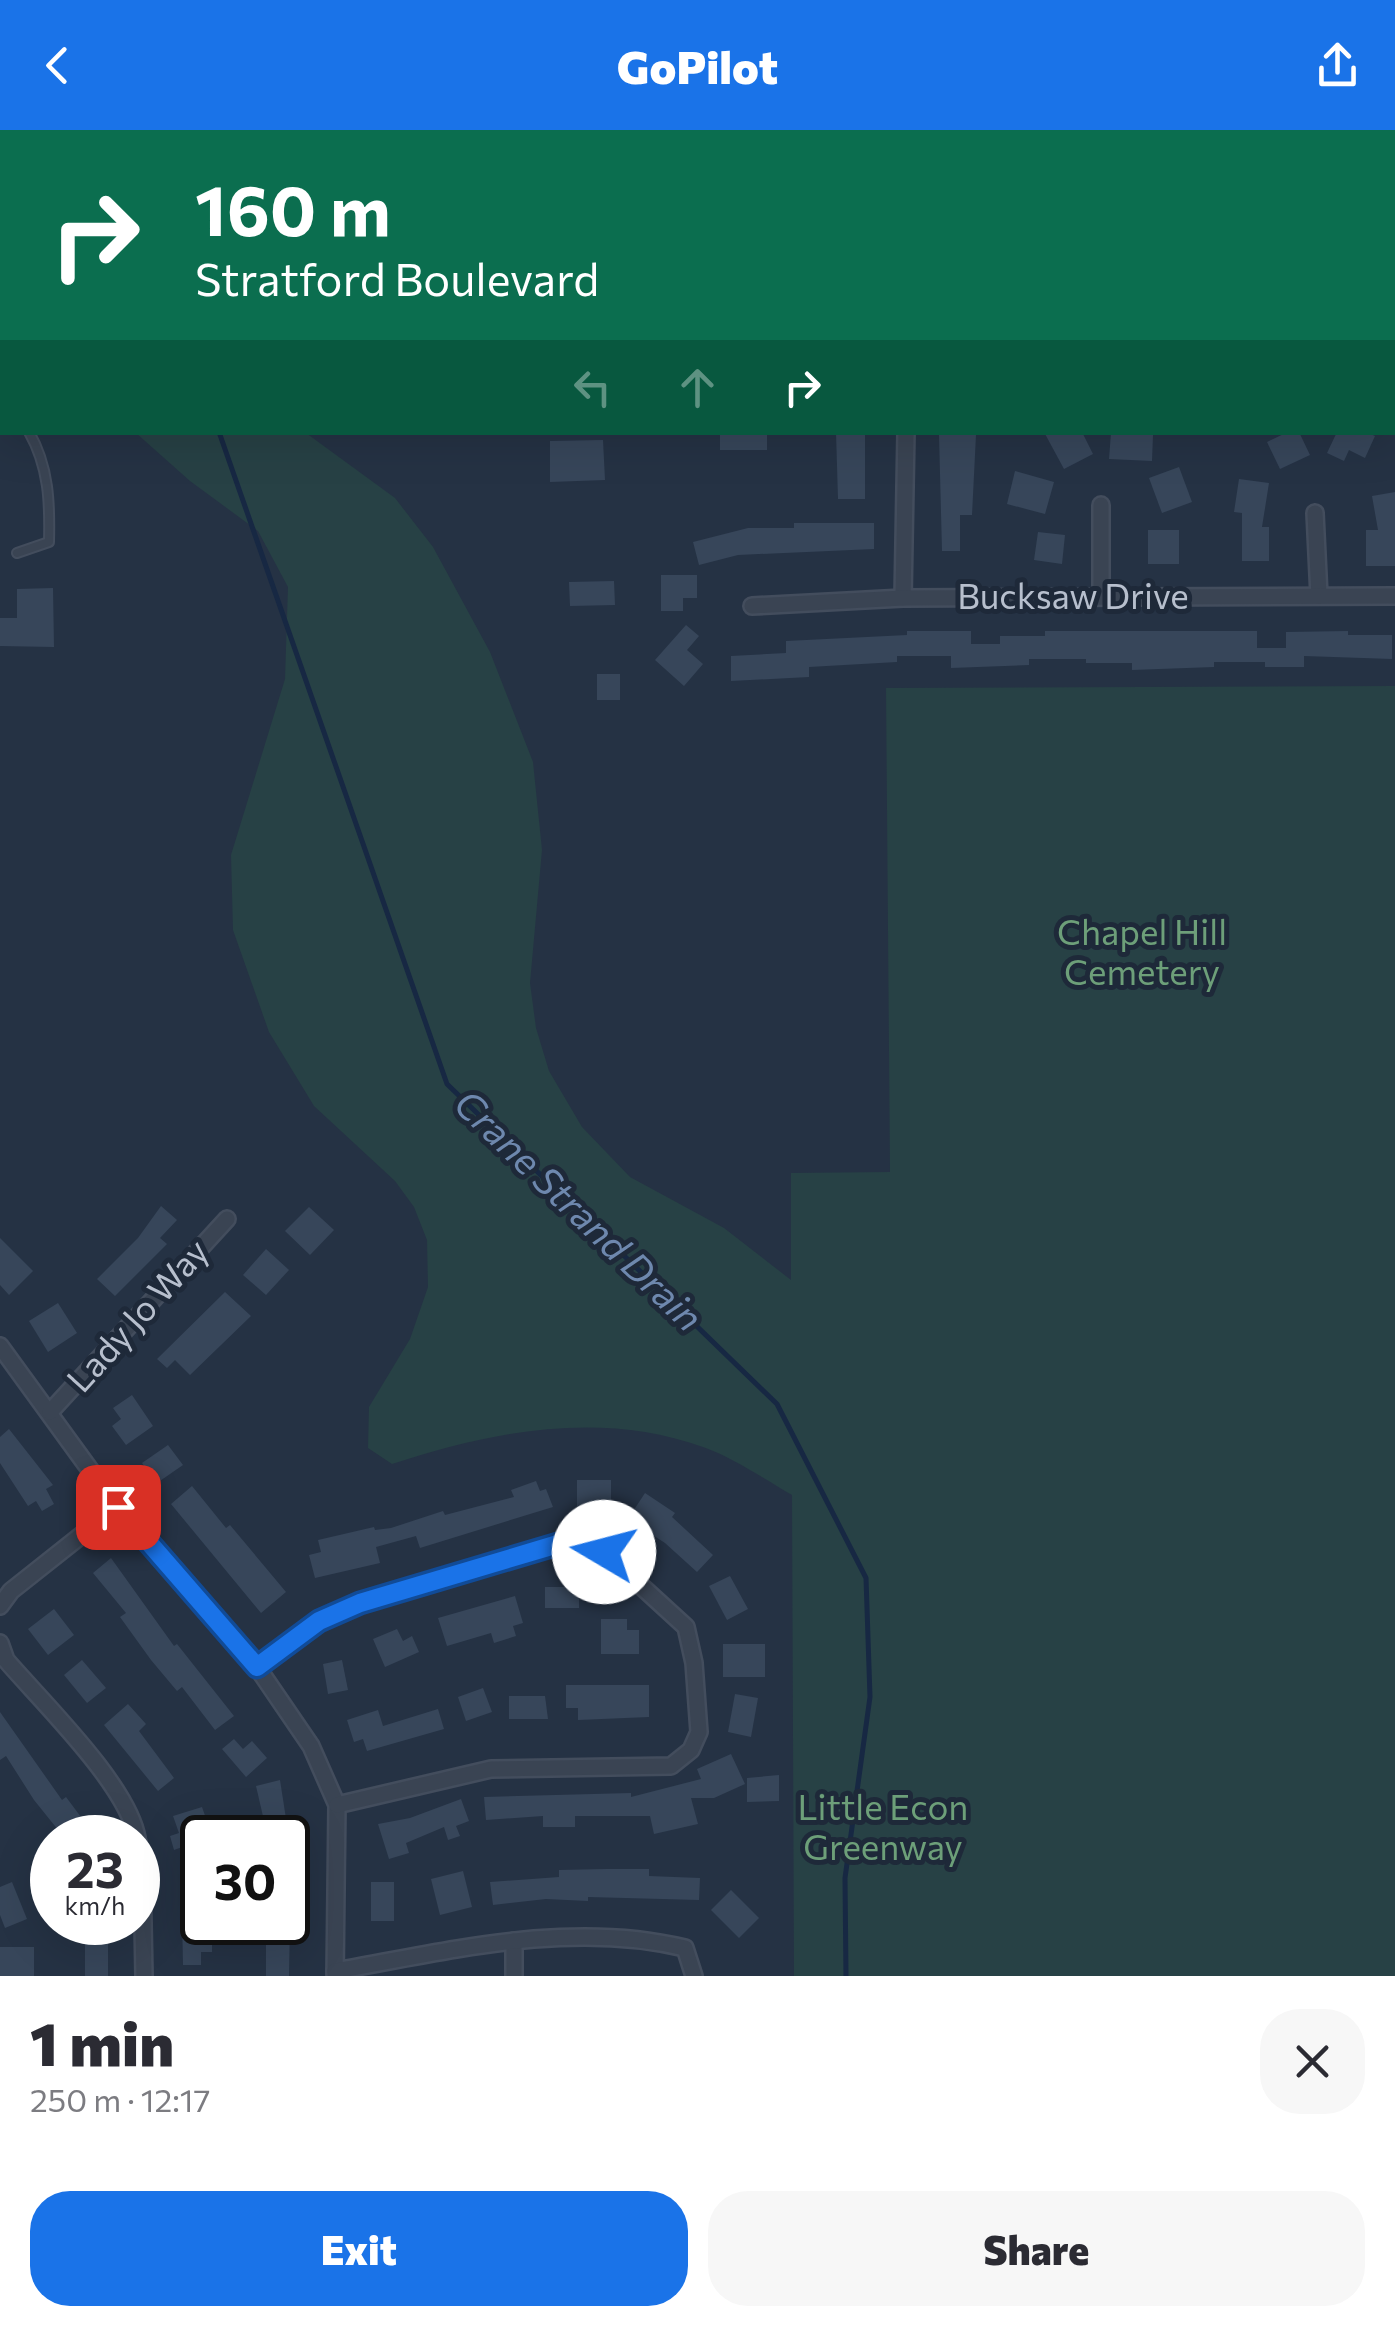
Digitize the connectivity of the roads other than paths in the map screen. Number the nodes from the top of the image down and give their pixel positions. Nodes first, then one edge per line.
1 (31, 435) edge
2 (906, 435) edge
3 (1101, 505) dead end
4 (1314, 513) dead end
5 (17, 553) dead end
6 (1101, 596) junction
7 (1318, 596) junction
8 (1395, 596) edge
9 (903, 598) junction
10 (752, 606) dead end
11 (226, 1219) dead end
12 (0, 1346) edge
13 (50, 1412) junction
14 (118, 1507) junction
15 (0, 1606) edge
16 (0, 1643) edge
17 (257, 1667) junction
18 (337, 1805) junction
19 (129, 1815) edge
20 (514, 1940) junction
21 (143, 1945) edge
22 (335, 1973) edge
23 (144, 1976) edge
24 (514, 1976) edge
25 (694, 1976) edge

1 - 5 lane
2 - 9 street
3 - 6 street
4 - 7 street
6 - 7 street, Bucksaw Drive
6 - 9 street, Bucksaw Drive
7 - 8 street, Bucksaw Drive
9 - 10 street, Bucksaw Drive
11 - 13 street, Lady Jo Way
12 - 13 street
13 - 14 street
14 - 15 street
14 - 17 street
16 - 19 street
17 - 18 street
17 - 18 street
18 - 22 street
20 - 22 street
20 - 24 street
20 - 25 street
21 - 23 street

